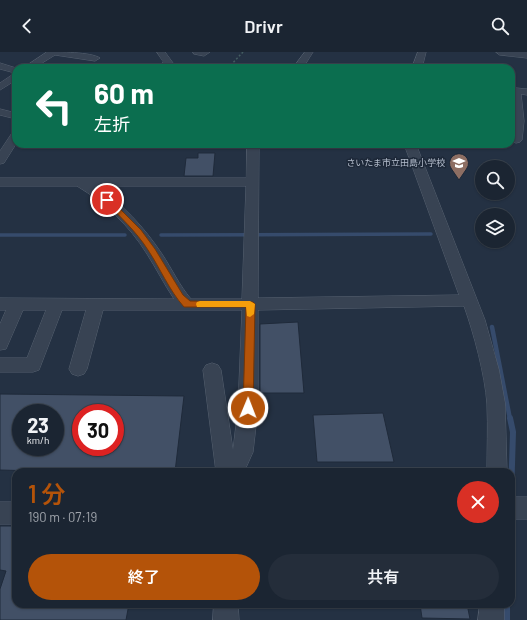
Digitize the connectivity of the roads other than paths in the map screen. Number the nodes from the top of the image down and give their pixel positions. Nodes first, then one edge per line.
1 (54, 52) edge
2 (161, 52) edge
3 (197, 52) edge
4 (206, 52) edge
5 (309, 52) edge
6 (422, 52) edge
7 (500, 52) edge
8 (527, 55) edge
9 (95, 58) dead end
10 (34, 64) edge
11 (166, 64) edge
12 (301, 64) edge
13 (418, 64) edge
14 (0, 66) edge
15 (12, 70) edge
16 (12, 79) edge
17 (0, 87) edge
18 (527, 92) edge
19 (0, 112) edge
20 (12, 115) edge
21 (12, 140) edge
22 (518, 140) edge
23 (253, 148) edge
24 (412, 148) edge
25 (0, 160) edge
26 (0, 182) edge
27 (80, 182) junction
28 (252, 182) junction
29 (469, 300) junction
30 (0, 304) edge
31 (16, 304) junction
32 (56, 304) junction
33 (96, 304) junction
34 (187, 304) junction
35 (250, 304) junction
36 (0, 344) edge
37 (0, 365) edge
38 (78, 369) dead end
39 (212, 370) dead end
40 (225, 468) edge
41 (236, 468) edge
42 (497, 468) edge
43 (0, 513) edge
44 (12, 513) edge
45 (226, 608) edge
46 (492, 608) edge
47 (226, 620) edge
48 (491, 620) edge

1 - 9 street
1 - 10 street
2 - 11 street
3 - 4 street
5 - 12 street
6 - 13 street
7 - 8 street
14 - 15 street
16 - 17 street
18 - 22 street
19 - 20 street
21 - 25 street
23 - 28 street
24 - 29 street
26 - 27 street
27 - 28 street
27 - 34 street
28 - 35 street
29 - 35 street
29 - 42 street
30 - 31 street
31 - 32 street
31 - 36 street
32 - 33 street
32 - 37 street
33 - 34 street
33 - 38 street
34 - 35 street
35 - 41 street
39 - 40 street
43 - 44 street
45 - 47 street
46 - 48 street

